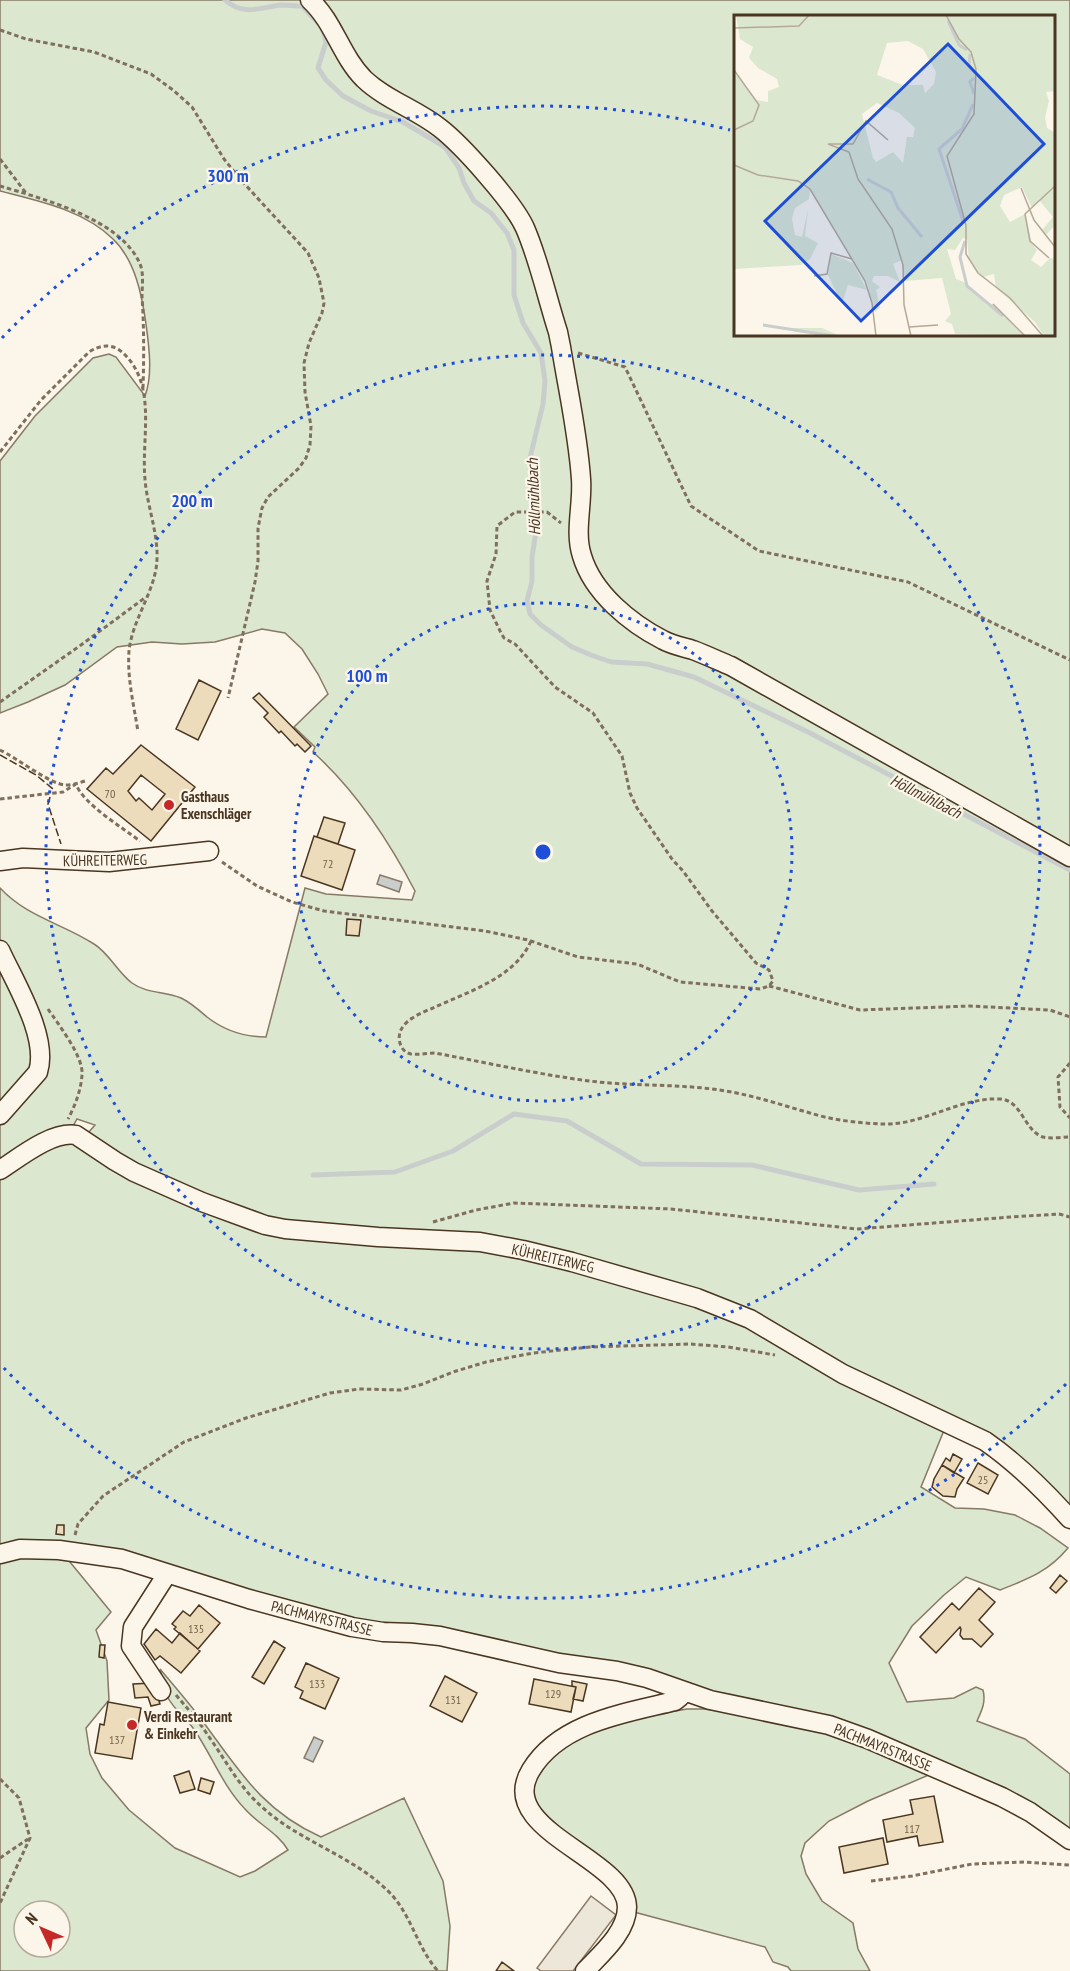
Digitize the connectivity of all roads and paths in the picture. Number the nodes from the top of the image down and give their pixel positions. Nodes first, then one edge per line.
1 (310, 0) edge
2 (0, 30) edge
3 (0, 159) edge
4 (0, 186) edge
5 (27, 194) junction
6 (561, 347) junction
7 (143, 391) junction
8 (0, 452) edge
9 (547, 512) dead end
10 (147, 596) junction
11 (1070, 660) edge
12 (228, 698) dead end
13 (0, 702) edge
14 (138, 732) dead end
15 (0, 750) edge
16 (85, 781) dead end
17 (76, 784) junction
18 (0, 799) edge
19 (144, 843) dead end
20 (209, 851) joint
21 (1070, 857) edge
22 (0, 861) edge
23 (531, 941) junction
24 (0, 950) edge
25 (769, 986) junction
26 (1070, 1017) edge
27 (1070, 1063) edge
28 (0, 1115) edge
29 (1070, 1118) edge
30 (1070, 1137) edge
31 (0, 1170) edge
32 (1070, 1217) edge
33 (426, 1224) dead end
34 (780, 1356) dead end
35 (1070, 1519) edge
36 (75, 1552) junction
37 (0, 1554) edge
38 (167, 1574) junction
39 (165, 1690) joint
40 (681, 1691) junction
41 (0, 1779) edge
42 (30, 1838) junction
43 (1070, 1840) edge
44 (0, 1858) edge
45 (1070, 1865) edge
46 (871, 1881) dead end
47 (0, 1903) edge
48 (438, 1971) edge
49 (585, 1971) edge

1 - 6 street
2 - 12 path
3 - 5 path
4 - 5 path
5 - 7 path
6 - 11 path
6 - 21 street
7 - 8 path
7 - 10 path
9 - 25 path
10 - 13 path
10 - 14 path
15 - 17 path
16 - 17 path
17 - 18 path
17 - 19 path
20 - 22 street, KÜHREITERWEG
20 - 23 path
23 - 25 path
23 - 30 path
24 - 28 street
25 - 26 path
27 - 29 path
31 - 35 street, KÜHREITERWEG
32 - 33 path
34 - 36 path
36 - 37 street, PACHMAYRSTRASSE
36 - 38 street, PACHMAYRSTRASSE
38 - 39 street
38 - 40 street, PACHMAYRSTRASSE
39 - 48 path
40 - 43 street, PACHMAYRSTRASSE
40 - 49 street
41 - 42 path
42 - 44 path
42 - 47 path
45 - 46 path

